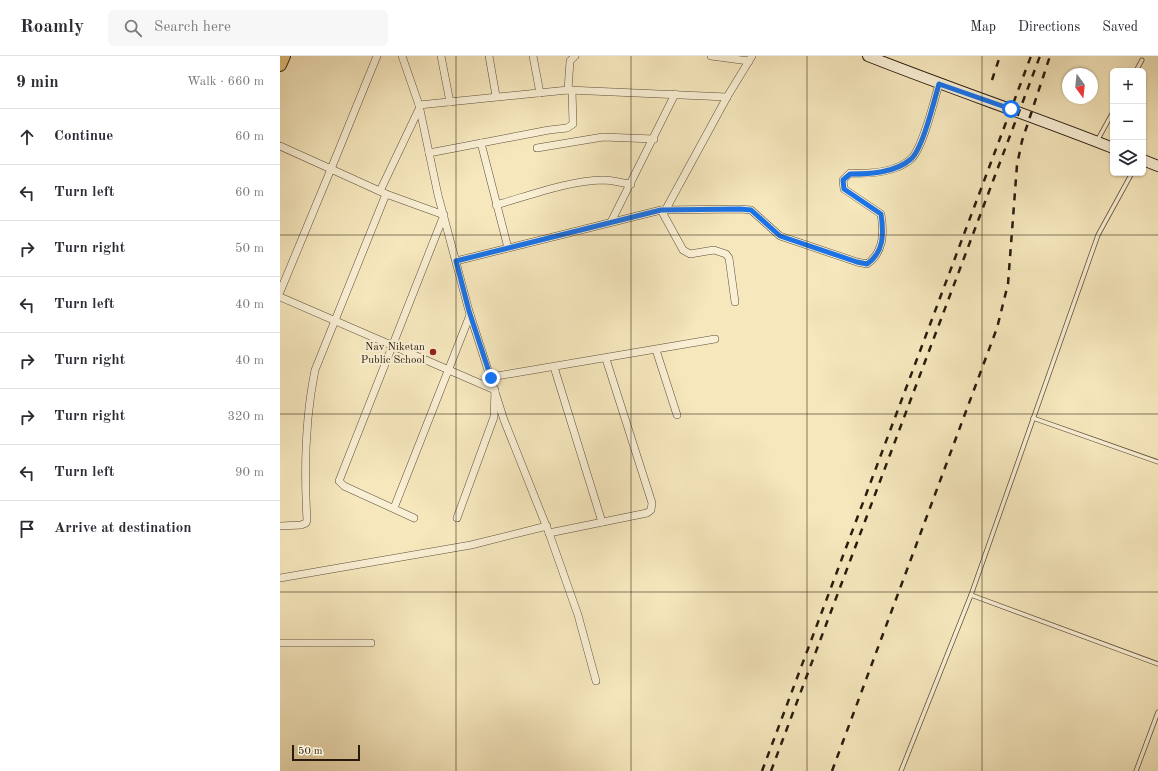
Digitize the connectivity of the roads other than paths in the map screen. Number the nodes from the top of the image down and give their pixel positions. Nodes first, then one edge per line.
1 (284, 56) edge
2 (377, 56) edge
3 (402, 56) edge
4 (441, 56) edge
5 (489, 56) edge
6 (533, 56) edge
7 (575, 56) edge
8 (711, 56) edge
9 (868, 56) edge
10 (751, 59) edge
11 (1142, 60) dead end
12 (280, 65) edge
13 (1138, 68) edge
14 (939, 84) junction
15 (570, 90) junction
16 (540, 93) junction
17 (675, 94) junction
18 (496, 96) junction
19 (727, 97) junction
20 (450, 102) junction
21 (419, 107) junction
22 (1110, 117) edge
23 (654, 139) junction
24 (1096, 141) junction
25 (481, 143) junction
26 (280, 146) edge
27 (1110, 147) edge
28 (537, 148) dead end
29 (429, 153) junction
30 (1146, 161) edge
31 (1158, 166) edge
32 (331, 169) junction
33 (1130, 176) edge
34 (631, 184) junction
35 (383, 193) junction
36 (496, 205) junction
37 (664, 210) junction
38 (444, 215) junction
39 (611, 222) junction
40 (508, 248) junction
41 (456, 261) junction
42 (280, 292) edge
43 (280, 297) edge
44 (736, 302) dead end
45 (470, 315) junction
46 (335, 321) junction
47 (715, 339) dead end
48 (393, 344) junction
49 (656, 350) junction
50 (606, 359) junction
51 (554, 368) junction
52 (448, 370) junction
53 (491, 378) junction
54 (495, 390) junction
55 (676, 415) dead end
56 (1033, 418) junction
57 (1158, 462) edge
58 (394, 508) junction
59 (414, 518) dead end
60 (457, 518) dead end
61 (602, 522) junction
62 (280, 526) edge
63 (548, 529) junction
64 (280, 578) edge
65 (971, 595) junction
66 (280, 643) edge
67 (371, 643) dead end
68 (1158, 664) edge
69 (596, 681) dead end
70 (1158, 712) edge
71 (901, 771) edge
72 (1136, 771) edge

1 - 12 main road
2 - 32 street
3 - 21 street
4 - 20 street
5 - 18 street
6 - 16 street
7 - 15 street
8 - 10 street
9 - 14 main road
10 - 19 street
11 - 13 lane
14 - 24 main road
14 - 37 street
15 - 16 street
15 - 17 street
15 - 25 street
16 - 18 street
17 - 19 street
17 - 23 street
18 - 20 street
19 - 37 street
20 - 21 street
21 - 29 street
21 - 35 street
22 - 24 lane
23 - 28 street
23 - 34 street
24 - 27 main road
25 - 29 street
25 - 36 street
26 - 32 street
29 - 38 street
30 - 31 main road
32 - 35 street
32 - 42 street
33 - 56 lane
34 - 36 street
34 - 39 street
35 - 38 street
35 - 46 street
36 - 40 street
37 - 39 street
37 - 44 street
38 - 41 street
38 - 48 street
39 - 40 street
40 - 41 street
41 - 45 street
43 - 46 street
45 - 52 street
45 - 53 street
46 - 48 street
46 - 62 street
47 - 49 street
48 - 52 street
48 - 58 street
49 - 50 street
49 - 55 street
50 - 51 street
50 - 61 street
51 - 53 street
51 - 61 street
52 - 54 street
52 - 58 street
53 - 54 street
54 - 60 street
54 - 63 street
56 - 57 lane
56 - 65 lane
58 - 59 street
61 - 63 street
63 - 64 street
63 - 69 street
65 - 68 lane
65 - 71 lane
66 - 67 street
70 - 72 lane

